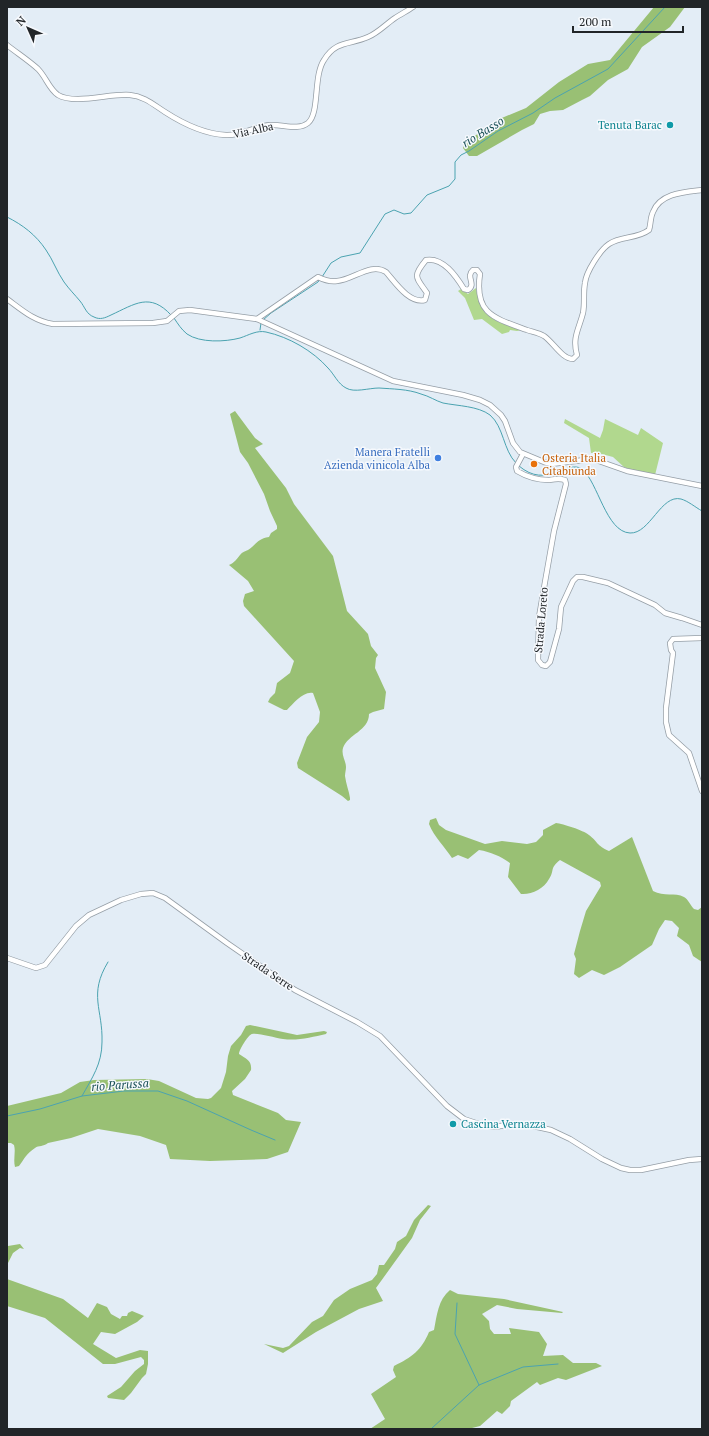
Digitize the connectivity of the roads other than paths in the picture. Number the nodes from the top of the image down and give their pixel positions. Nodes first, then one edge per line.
1 (413, 7) edge
2 (7, 45) edge
3 (702, 190) edge
4 (7, 299) edge
5 (261, 321) junction
6 (523, 454) junction
7 (702, 486) edge
8 (702, 625) edge
9 (702, 638) edge
10 (702, 791) edge
11 (7, 958) edge
12 (702, 1159) edge

1 - 2 street, Via Alba
3 - 5 street
4 - 5 street
5 - 6 street
6 - 7 street
6 - 8 street, Strada Loreto
9 - 10 street
11 - 12 street, Strada Serre

